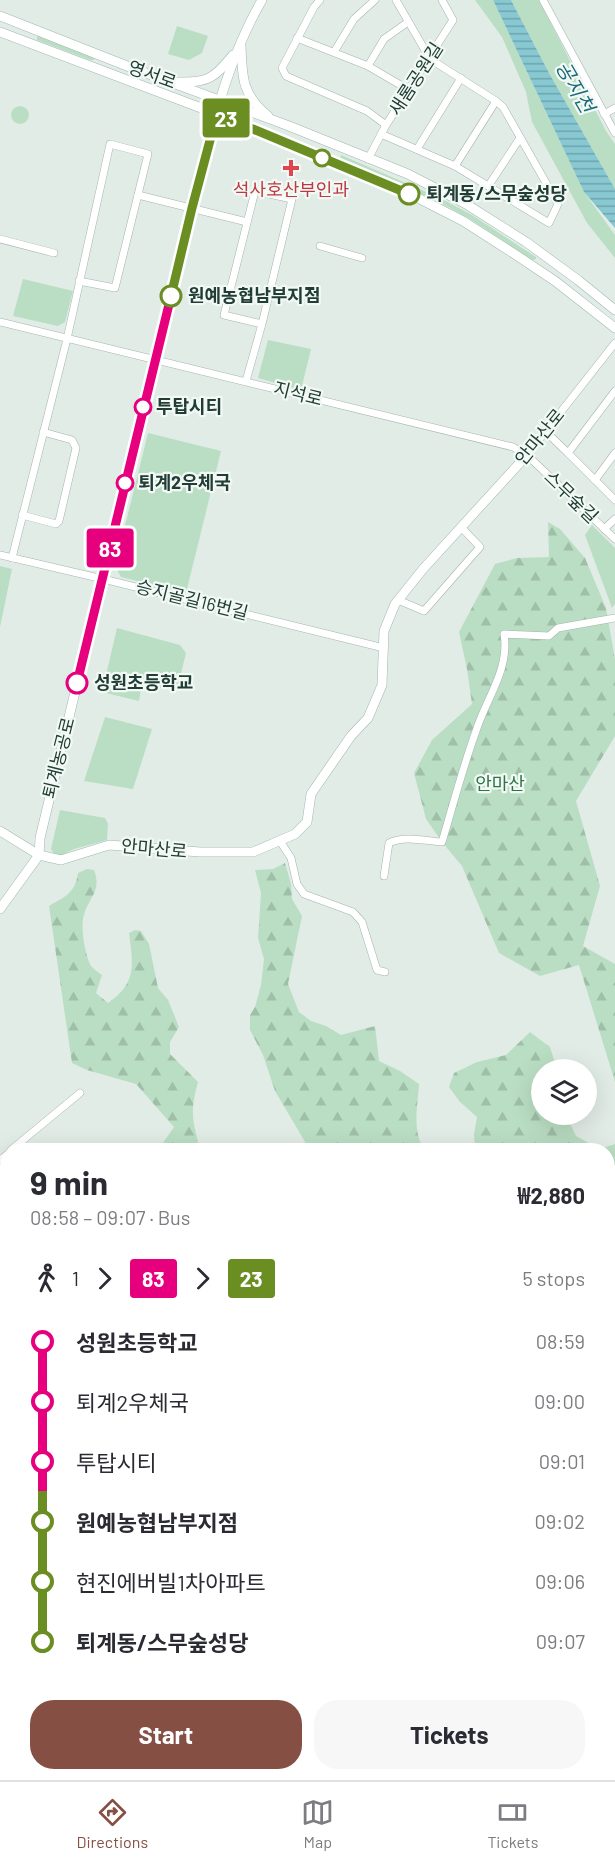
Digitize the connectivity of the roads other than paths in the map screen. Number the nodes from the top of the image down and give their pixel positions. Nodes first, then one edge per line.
1 (262, 0) edge
2 (320, 0) edge
3 (375, 0) edge
4 (396, 0) edge
5 (442, 0) edge
6 (543, 0) edge
7 (0, 16) edge
8 (408, 22) junction
9 (0, 32) edge
10 (297, 38) junction
11 (241, 43) junction
12 (334, 52) junction
13 (430, 59) junction
14 (368, 66) junction
15 (149, 74) junction
16 (461, 78) junction
17 (171, 82) junction
18 (143, 86) junction
19 (409, 90) junction
20 (496, 101) junction
21 (219, 107) junction
22 (615, 108) edge
23 (604, 114) junction
24 (272, 120) junction
25 (386, 125) junction
26 (299, 130) junction
27 (615, 133) edge
28 (381, 134) junction
29 (520, 138) junction
30 (290, 145) junction
31 (417, 149) junction
32 (368, 159) junction
33 (454, 166) junction
34 (489, 185) junction
35 (138, 195) junction
36 (192, 208) junction
37 (247, 222) junction
38 (0, 239) edge
39 (320, 246) dead end
40 (54, 253) dead end
41 (362, 258) dead end
42 (79, 280) junction
43 (599, 297) junction
44 (588, 306) junction
45 (615, 310) edge
46 (0, 322) edge
47 (262, 324) junction
48 (615, 328) edge
49 (67, 339) junction
50 (615, 343) edge
51 (154, 361) junction
52 (246, 381) junction
53 (615, 391) edge
54 (43, 432) junction
55 (545, 432) junction
56 (568, 453) junction
57 (615, 453) edge
58 (527, 455) junction
59 (595, 480) junction
60 (615, 500) edge
61 (22, 515) junction
62 (615, 519) edge
63 (461, 527) junction
64 (604, 529) junction
65 (615, 539) edge
66 (0, 555) edge
67 (12, 558) junction
68 (103, 579) junction
69 (398, 600) junction
70 (615, 618) edge
71 (384, 648) junction
72 (0, 831) edge
73 (280, 840) junction
74 (39, 855) junction
75 (384, 876) dead end
76 (0, 909) edge
77 (385, 972) dead end
78 (80, 1093) dead end
79 (19, 1143) edge

1 - 11 street
2 - 10 street
3 - 12 street
4 - 8 street
5 - 13 street, 새롬공원길
6 - 23 street
7 - 15 street, 영서로
8 - 13 street
8 - 14 street
9 - 18 street, 영서로
10 - 12 street
10 - 25 street
11 - 17 street
11 - 21 street, 퇴계농공로
11 - 24 street
12 - 14 street
13 - 16 street
13 - 19 street, 새롬공원길
14 - 19 street
15 - 17 street, 영서로
15 - 18 street
16 - 20 street
16 - 31 street
17 - 21 street, 영서로
18 - 21 street, 영서로
19 - 25 street, 새롬공원길
20 - 29 street
20 - 33 street
21 - 24 street, 영서로
21 - 30 street, 영서로
21 - 36 street, 퇴계농공로
22 - 23 street
23 - 27 street
24 - 26 street, 영서로
25 - 28 street, 새롬공원길
26 - 30 street
26 - 32 street, 영서로
28 - 31 street
28 - 32 street, 새롬공원길
29 - 34 street
29 - 34 street
30 - 44 street, 영서로
31 - 33 street
32 - 43 street, 영서로
33 - 34 street
35 - 36 street
35 - 42 street
35 - 42 street
36 - 37 street
36 - 51 street, 퇴계농공로
37 - 47 street
37 - 47 street
38 - 40 street
39 - 41 street
42 - 49 street
43 - 44 street
43 - 45 street, 영서로
44 - 48 street, 영서로
46 - 49 street, 지석로
47 - 52 street
49 - 51 street, 지석로
49 - 54 street
50 - 55 street, 안마산로
51 - 52 street, 지석로
51 - 68 street, 퇴계농공로
52 - 58 street, 지석로
53 - 56 street
54 - 61 street
54 - 61 street
55 - 56 street
55 - 58 street, 안마산로
56 - 59 street
57 - 59 street
58 - 63 street, 안마산로
58 - 64 street, 스무숲길
59 - 60 street
61 - 67 street
62 - 64 street
63 - 69 street, 안마산로
63 - 69 street
64 - 65 street, 스무숲길
66 - 67 street, 승지골길16번길
67 - 68 street, 승지골길16번길
68 - 71 street, 승지골길16번길
68 - 74 street, 퇴계농공로
69 - 71 street, 안마산로
70 - 75 street
71 - 73 street, 안마산로
72 - 74 street, 안마산로
73 - 74 street, 안마산로
73 - 77 street
74 - 76 street, 퇴계농공로
78 - 79 street

